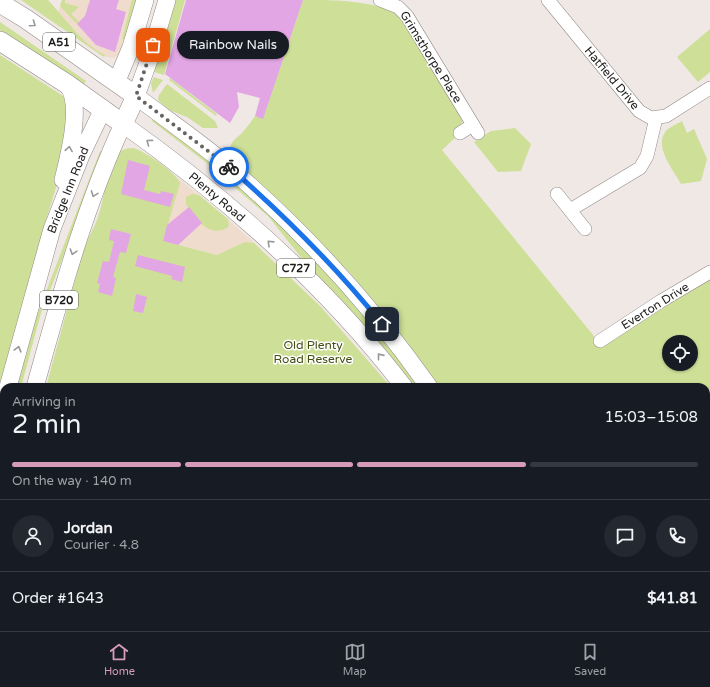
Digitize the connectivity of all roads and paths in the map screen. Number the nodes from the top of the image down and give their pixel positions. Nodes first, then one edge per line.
1 (145, 0) edge
2 (166, 0) edge
3 (380, 0) edge
4 (548, 0) edge
5 (0, 3) edge
6 (0, 41) edge
7 (116, 83) junction
8 (67, 84) junction
9 (710, 88) edge
10 (136, 96) junction
11 (103, 109) junction
12 (651, 117) junction
13 (123, 124) junction
14 (460, 133) dead end
15 (558, 194) dead end
16 (570, 210) junction
17 (52, 229) junction
18 (585, 229) dead end
19 (710, 272) edge
20 (600, 341) dead end
21 (9, 383) edge
22 (37, 383) edge
23 (401, 383) edge
24 (426, 383) edge

1 - 7 main road, Bridge Inn Road
2 - 10 main road, Bridge Inn Road
3 - 14 street, Grimsthorpe Place
4 - 12 street, Hatfield Drive
5 -> 7 highway, A51
6 - 8 highway, Plenty Road / A51
7 - 10 highway, A51
7 - 11 highway, Bridge Inn Road / B720
8 - 11 highway, Plenty Road / A51
17 -> 8 main road
9 - 12 street
10 - 13 highway, Bridge Inn Road / B720
10 - 24 main road, C727
11 - 13 highway, Plenty Road / A51
11 - 17 main road, Bridge Inn Road / B720
12 - 16 street
13 -> 22 main road, Bridge Inn Road / B720
23 -> 13 main road, Plenty Road / C727
15 - 16 street
16 - 18 street
21 -> 17 main road, Bridge Inn Road / B720
19 - 20 street, Everton Drive

